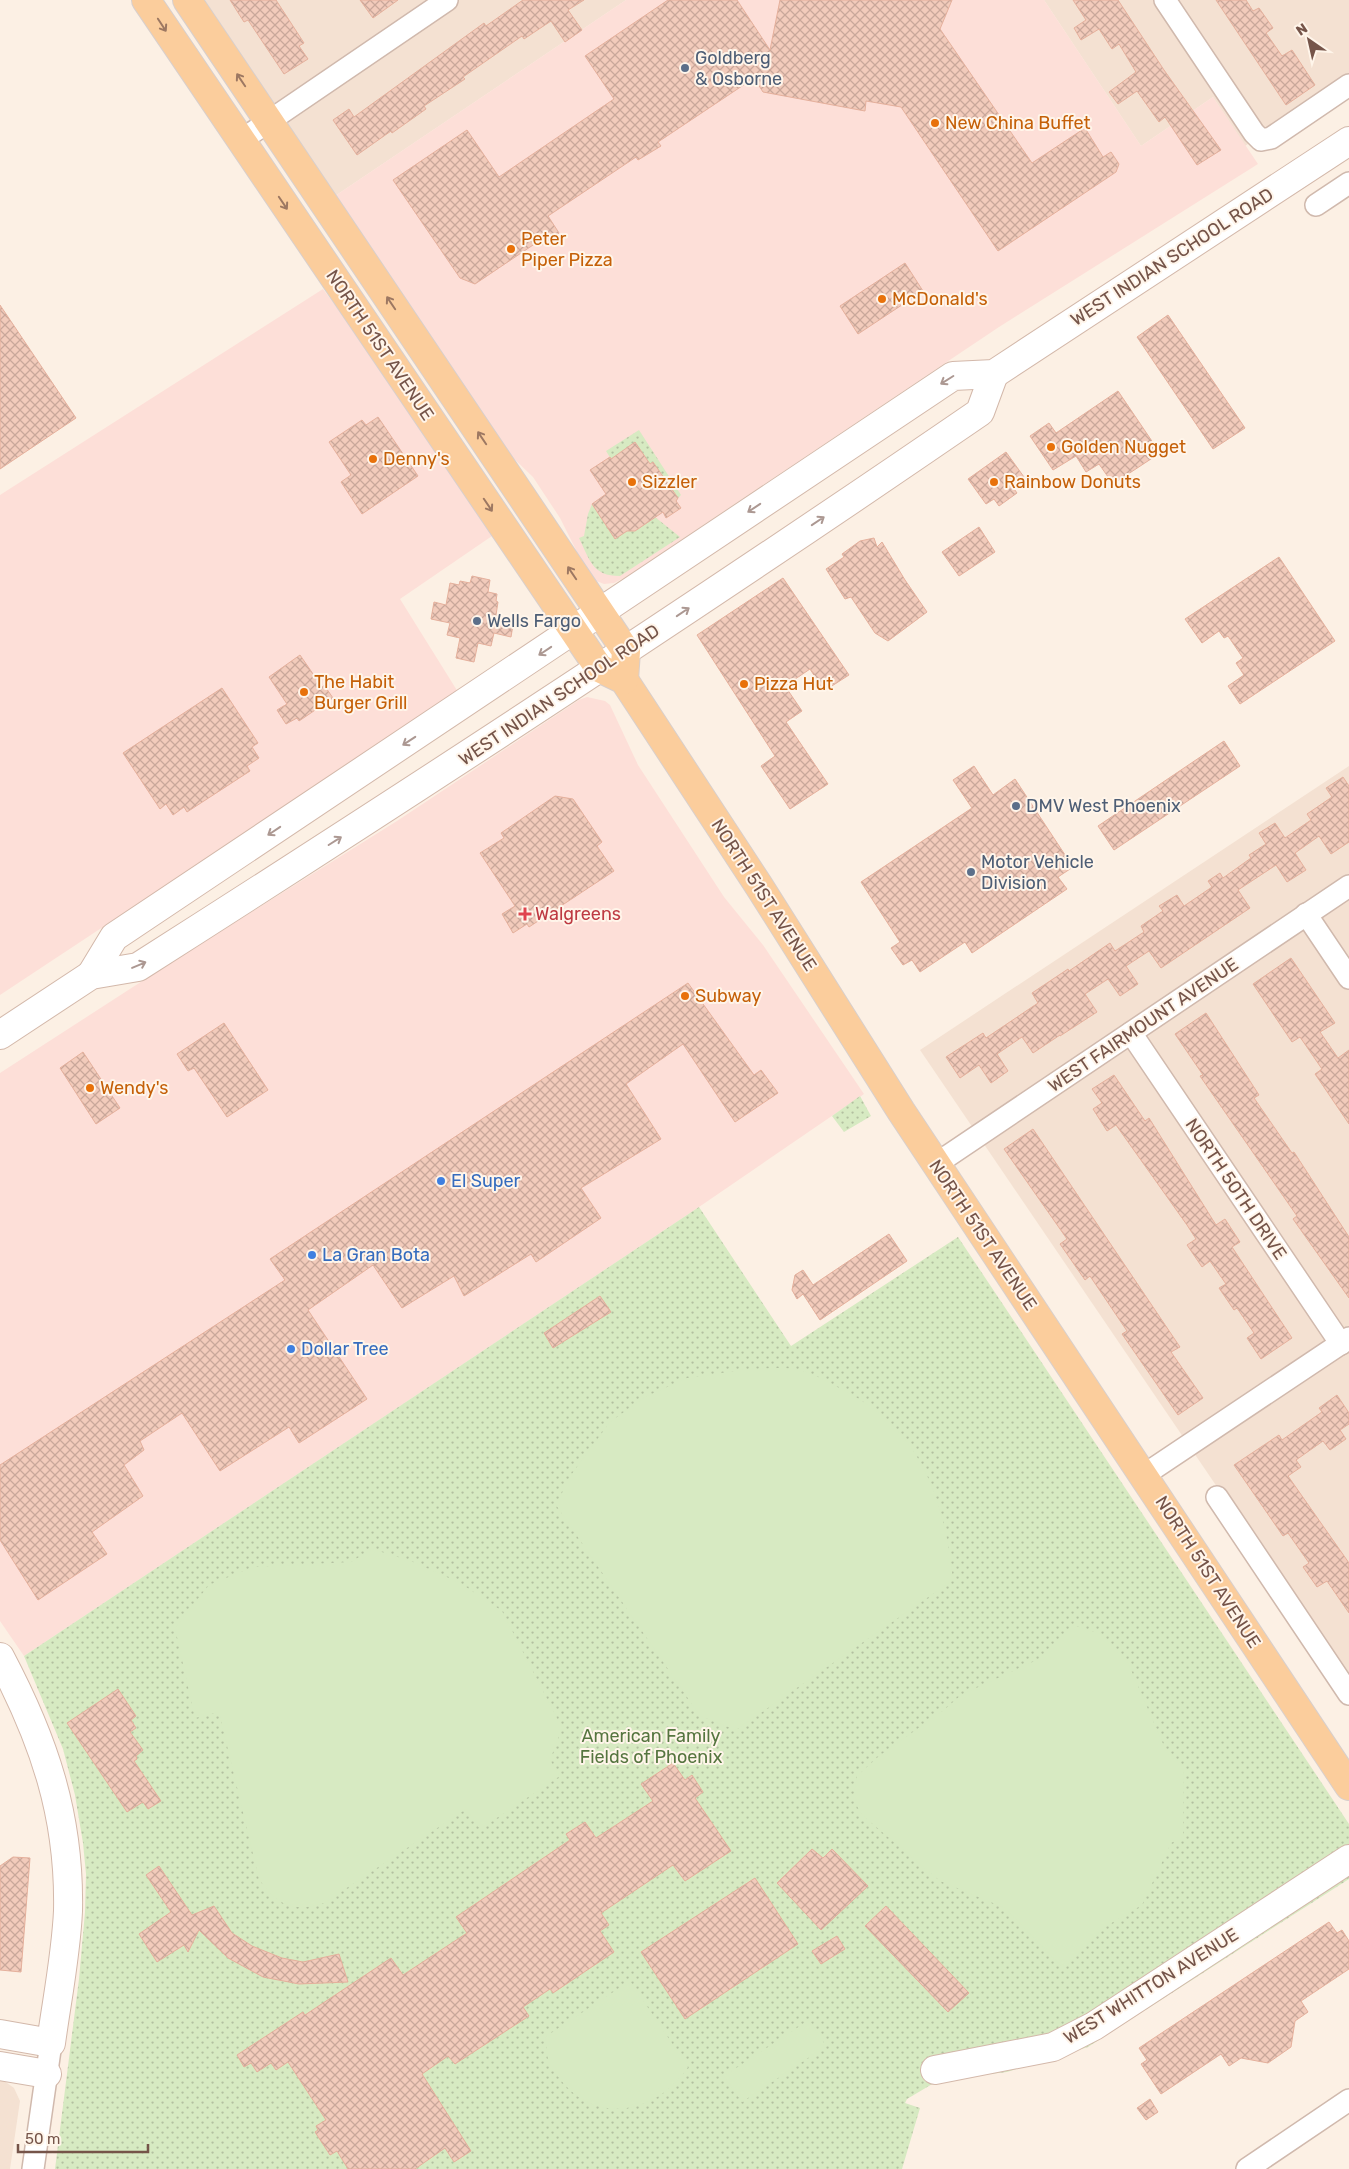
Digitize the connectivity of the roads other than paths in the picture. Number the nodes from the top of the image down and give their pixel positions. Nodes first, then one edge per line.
1 (146, 0) edge
2 (186, 0) edge
3 (1165, 0) edge
4 (444, 1) edge
5 (1349, 85) edge
6 (269, 121) junction
7 (240, 141) junction
8 (1349, 141) edge
9 (1349, 183) edge
10 (1316, 205) dead end
11 (994, 374) junction
12 (599, 613) junction
13 (574, 631) junction
14 (626, 651) junction
15 (599, 668) junction
16 (624, 680) junction
17 (1349, 886) edge
18 (1306, 914) junction
19 (92, 976) junction
20 (1349, 978) edge
21 (1130, 1033) junction
22 (0, 1035) edge
23 (936, 1164) junction
24 (1345, 1341) edge
25 (1144, 1475) junction
26 (1217, 1496) dead end
27 (0, 1657) edge
28 (1349, 1694) edge
29 (1349, 1786) edge
30 (1349, 1859) edge
31 (0, 2034) edge
32 (51, 2042) junction
33 (0, 2066) edge
34 (935, 2070) dead end
35 (47, 2074) junction
36 (1349, 2100) edge
37 (32, 2169) edge
38 (1247, 2169) edge

1 -> 7 main road, NORTH 51ST AVENUE
6 -> 2 main road, NORTH 51ST AVENUE
3 - 5 street
4 - 6 street
6 - 7 street
12 -> 6 main road, NORTH 51ST AVENUE
7 -> 13 main road, NORTH 51ST AVENUE
8 - 11 main road, WEST INDIAN SCHOOL ROAD
9 - 10 street
11 -> 12 main road, WEST INDIAN SCHOOL ROAD
14 -> 11 main road, WEST INDIAN SCHOOL ROAD
12 - 13 main road, WEST INDIAN SCHOOL ROAD
12 - 14 main road, NORTH 51ST AVENUE
13 - 15 main road, NORTH 51ST AVENUE
13 -> 19 main road, WEST INDIAN SCHOOL ROAD
14 - 15 main road, WEST INDIAN SCHOOL ROAD
14 - 16 main road
15 - 16 main road
19 -> 15 main road, WEST INDIAN SCHOOL ROAD
16 - 23 main road, NORTH 51ST AVENUE
17 - 18 street, WEST FAIRMOUNT AVENUE
18 - 20 street
18 - 21 street, WEST FAIRMOUNT AVENUE
19 - 22 main road, WEST INDIAN SCHOOL ROAD
21 - 23 street, WEST FAIRMOUNT AVENUE
21 - 24 street, NORTH 50TH DRIVE
23 - 25 main road, NORTH 51ST AVENUE
24 - 25 street
25 - 29 main road, NORTH 51ST AVENUE
26 - 28 street
27 - 32 main road
30 - 34 main road, WEST WHITTON AVENUE
31 - 32 main road
32 - 35 street
33 - 35 main road
35 - 37 street
36 - 38 street

